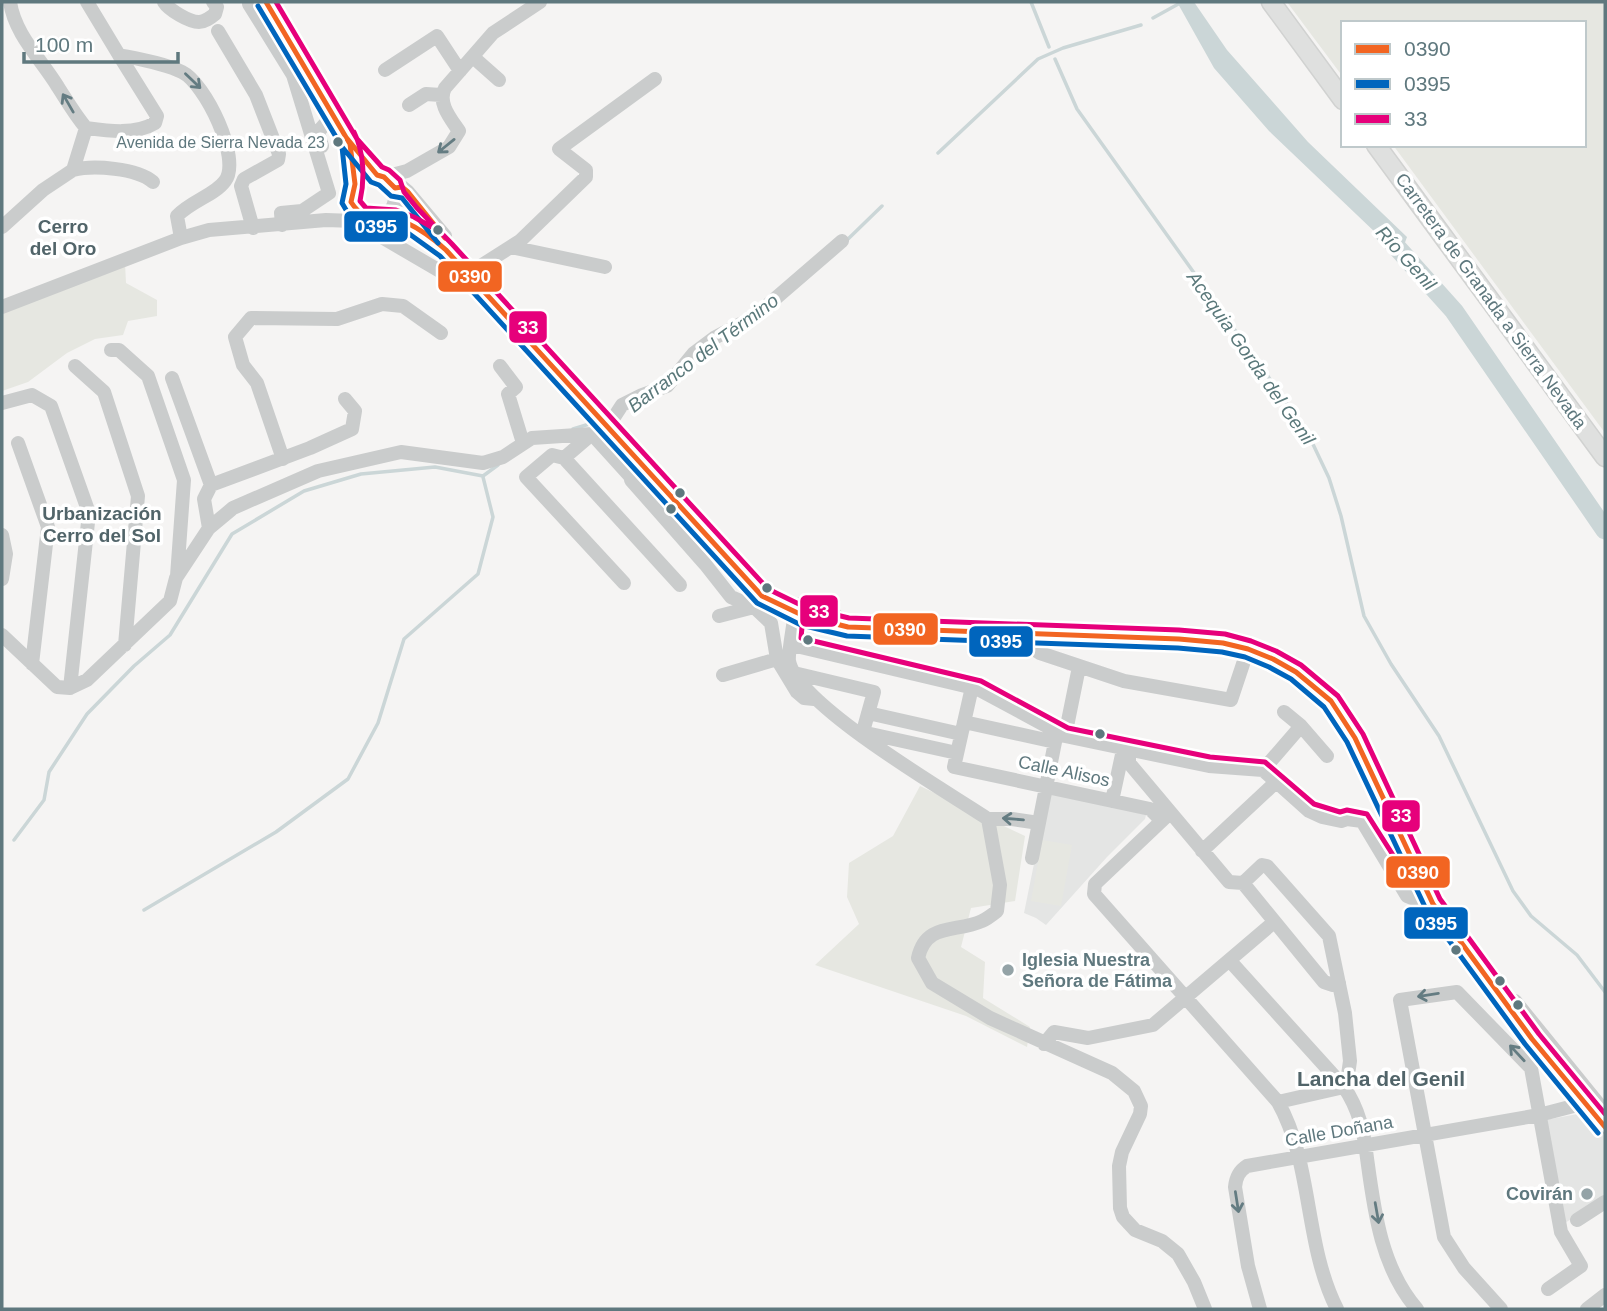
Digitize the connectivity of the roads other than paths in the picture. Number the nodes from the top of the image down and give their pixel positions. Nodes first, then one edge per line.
1 (10, 2) edge
2 (88, 2) edge
3 (164, 2) edge
4 (213, 2) edge
5 (266, 2) edge
6 (540, 2) edge
7 (1271, 2) edge
8 (249, 4) dead end
9 (219, 31) dead end
10 (119, 55) junction
11 (473, 57) junction
12 (385, 70) dead end
13 (460, 71) junction
14 (655, 79) dead end
15 (499, 80) dead end
16 (441, 94) junction
17 (1341, 97) edge
18 (409, 105) dead end
19 (333, 115) junction
20 (86, 128) junction
21 (350, 144) junction
22 (1377, 147) edge
23 (73, 170) junction
24 (153, 182) dead end
25 (355, 184) junction
26 (389, 184) junction
27 (351, 203) junction
28 (374, 218) junction
29 (326, 220) junction
30 (282, 225) junction
31 (2, 227) edge
32 (253, 228) junction
33 (428, 234) junction
34 (181, 238) junction
35 (842, 241) dead end
36 (511, 247) junction
37 (446, 250) junction
38 (605, 267) dead end
39 (445, 274) dead end
40 (468, 274) junction
41 (2, 307) edge
42 (441, 333) dead end
43 (111, 350) dead end
44 (75, 366) dead end
45 (500, 366) dead end
46 (172, 378) dead end
47 (345, 398) dead end
48 (2, 403) edge
49 (607, 428) junction
50 (592, 433) junction
51 (18, 443) dead end
52 (523, 443) junction
53 (1605, 457) edge
54 (283, 458) junction
55 (564, 458) junction
56 (211, 485) junction
57 (209, 527) junction
58 (2, 535) edge
59 (176, 578) junction
60 (2, 579) edge
61 (624, 583) dead end
62 (680, 585) dead end
63 (754, 607) junction
64 (794, 614) junction
65 (719, 616) dead end
66 (848, 627) junction
67 (1021, 634) junction
68 (2, 635) edge
69 (125, 645) junction
70 (792, 645) junction
71 (1248, 649) junction
72 (777, 659) junction
73 (32, 664) junction
74 (1079, 667) junction
75 (794, 673) junction
76 (723, 675) dead end
77 (972, 687) junction
78 (70, 688) junction
79 (818, 700) junction
80 (1284, 712) dead end
81 (868, 713) junction
82 (1301, 726) junction
83 (963, 728) junction
84 (863, 734) junction
85 (1059, 737) junction
86 (1126, 750) junction
87 (1327, 756) dead end
88 (955, 760) junction
89 (1263, 770) junction
90 (1276, 782) junction
91 (1046, 786) junction
92 (1112, 801) junction
93 (1165, 817) junction
94 (988, 819) junction
95 (1039, 823) junction
96 (1202, 851) junction
97 (1031, 858) dead end
98 (1243, 883) junction
99 (1429, 893) junction
100 (1274, 922) junction
101 (1230, 961) junction
102 (1339, 983) junction
103 (1186, 998) junction
104 (1044, 1044) junction
105 (1558, 1054) junction
106 (1344, 1087) junction
107 (1278, 1102) junction
108 (1586, 1103) junction
109 (1605, 1112) edge
110 (1539, 1115) junction
111 (1605, 1119) edge
112 (1605, 1127) edge
113 (1425, 1136) junction
114 (1366, 1145) junction
115 (1297, 1158) junction
116 (1605, 1202) edge
117 (1569, 1225) junction
118 (1548, 1289) dead end
119 (1605, 1295) edge
120 (1205, 1309) edge
121 (1260, 1309) edge
122 (1337, 1309) edge
123 (1417, 1309) edge
124 (1501, 1309) edge
125 (1587, 1309) edge

20 -> 1 street
2 - 10 street
3 - 4 street
5 - 19 street
6 - 11 street
7 - 17 main road
8 - 30 street
9 - 32 street
10 - 20 street
10 -> 34 street
11 - 13 street
11 - 15 street
12 - 13 street
13 - 16 street
14 - 36 street
16 - 18 street
16 -> 26 street
19 - 21 street
19 - 27 street
20 - 23 street
21 - 25 street
21 - 26 street
22 - 53 main road, Carretera de Granada a Sierra Nevada
23 - 24 street
23 - 31 street
25 - 26 street
25 - 27 street
26 - 28 street
26 - 33 street
26 - 37 street
27 - 28 street
27 - 29 street
28 - 29 street
28 - 33 street
28 - 39 street
29 - 30 street
30 - 32 street
32 - 34 street
33 - 37 street
34 - 41 street
35 - 49 street
36 - 38 street
36 - 40 street
37 - 40 street
40 - 49 street
42 - 54 street
43 - 59 street
44 - 69 street
45 - 52 street
46 - 56 street
47 - 54 street
48 - 78 street
49 - 50 street
49 - 64 street
50 - 52 street
50 - 55 street
50 - 63 street
51 - 73 street
52 - 57 street
54 - 56 street
55 - 61 street
55 - 62 street
56 - 57 street
57 - 59 street
58 - 60 street
59 - 69 street
63 - 65 street
63 - 72 street
64 - 66 street
64 - 66 street
64 - 70 street
66 - 67 street
67 - 71 street
67 - 74 street
68 - 73 street
69 - 78 street
70 - 75 street
70 - 77 street
71 - 74 street
71 - 99 street
72 - 76 street
72 - 79 street
73 - 78 street
74 - 85 street
75 - 79 street
75 - 81 street
77 - 83 street
77 - 85 street
79 - 84 street
80 - 82 street
81 - 83 street
81 - 84 street
82 - 87 street
82 - 89 street
83 - 85 street
83 - 88 street
84 - 88 street, Calle Alisos
84 - 94 street
85 - 86 street
85 - 91 street
86 - 89 street
86 - 92 street
86 - 93 street
88 - 91 street, Calle Alisos
89 - 90 street
90 - 96 street
90 - 99 street
91 - 92 street, Calle Alisos
91 - 95 street
92 - 93 street, Calle Alisos
93 - 96 street
93 - 103 street
95 -> 94 street
94 - 104 street
95 - 97 street
96 - 98 street
98 - 100 street
98 - 102 street
99 - 105 street
99 - 108 street
100 - 101 street
100 - 102 street
101 - 103 street
101 - 106 street
102 - 106 street
103 - 104 street
103 - 107 street
104 - 120 street
105 - 108 street
105 - 109 street
106 - 107 street
106 - 114 street
107 - 115 street
108 - 110 street, Calle Doñana
108 - 111 street
108 - 112 street
110 - 113 street, Calle Doñana
110 -> 113 street
110 - 117 street
113 - 114 street, Calle Doñana
113 - 124 street
114 - 115 street, Calle Doñana
114 -> 123 street
115 -> 121 street, Calle Doñana
115 - 122 street
116 - 117 street
117 - 118 street
119 - 125 street

